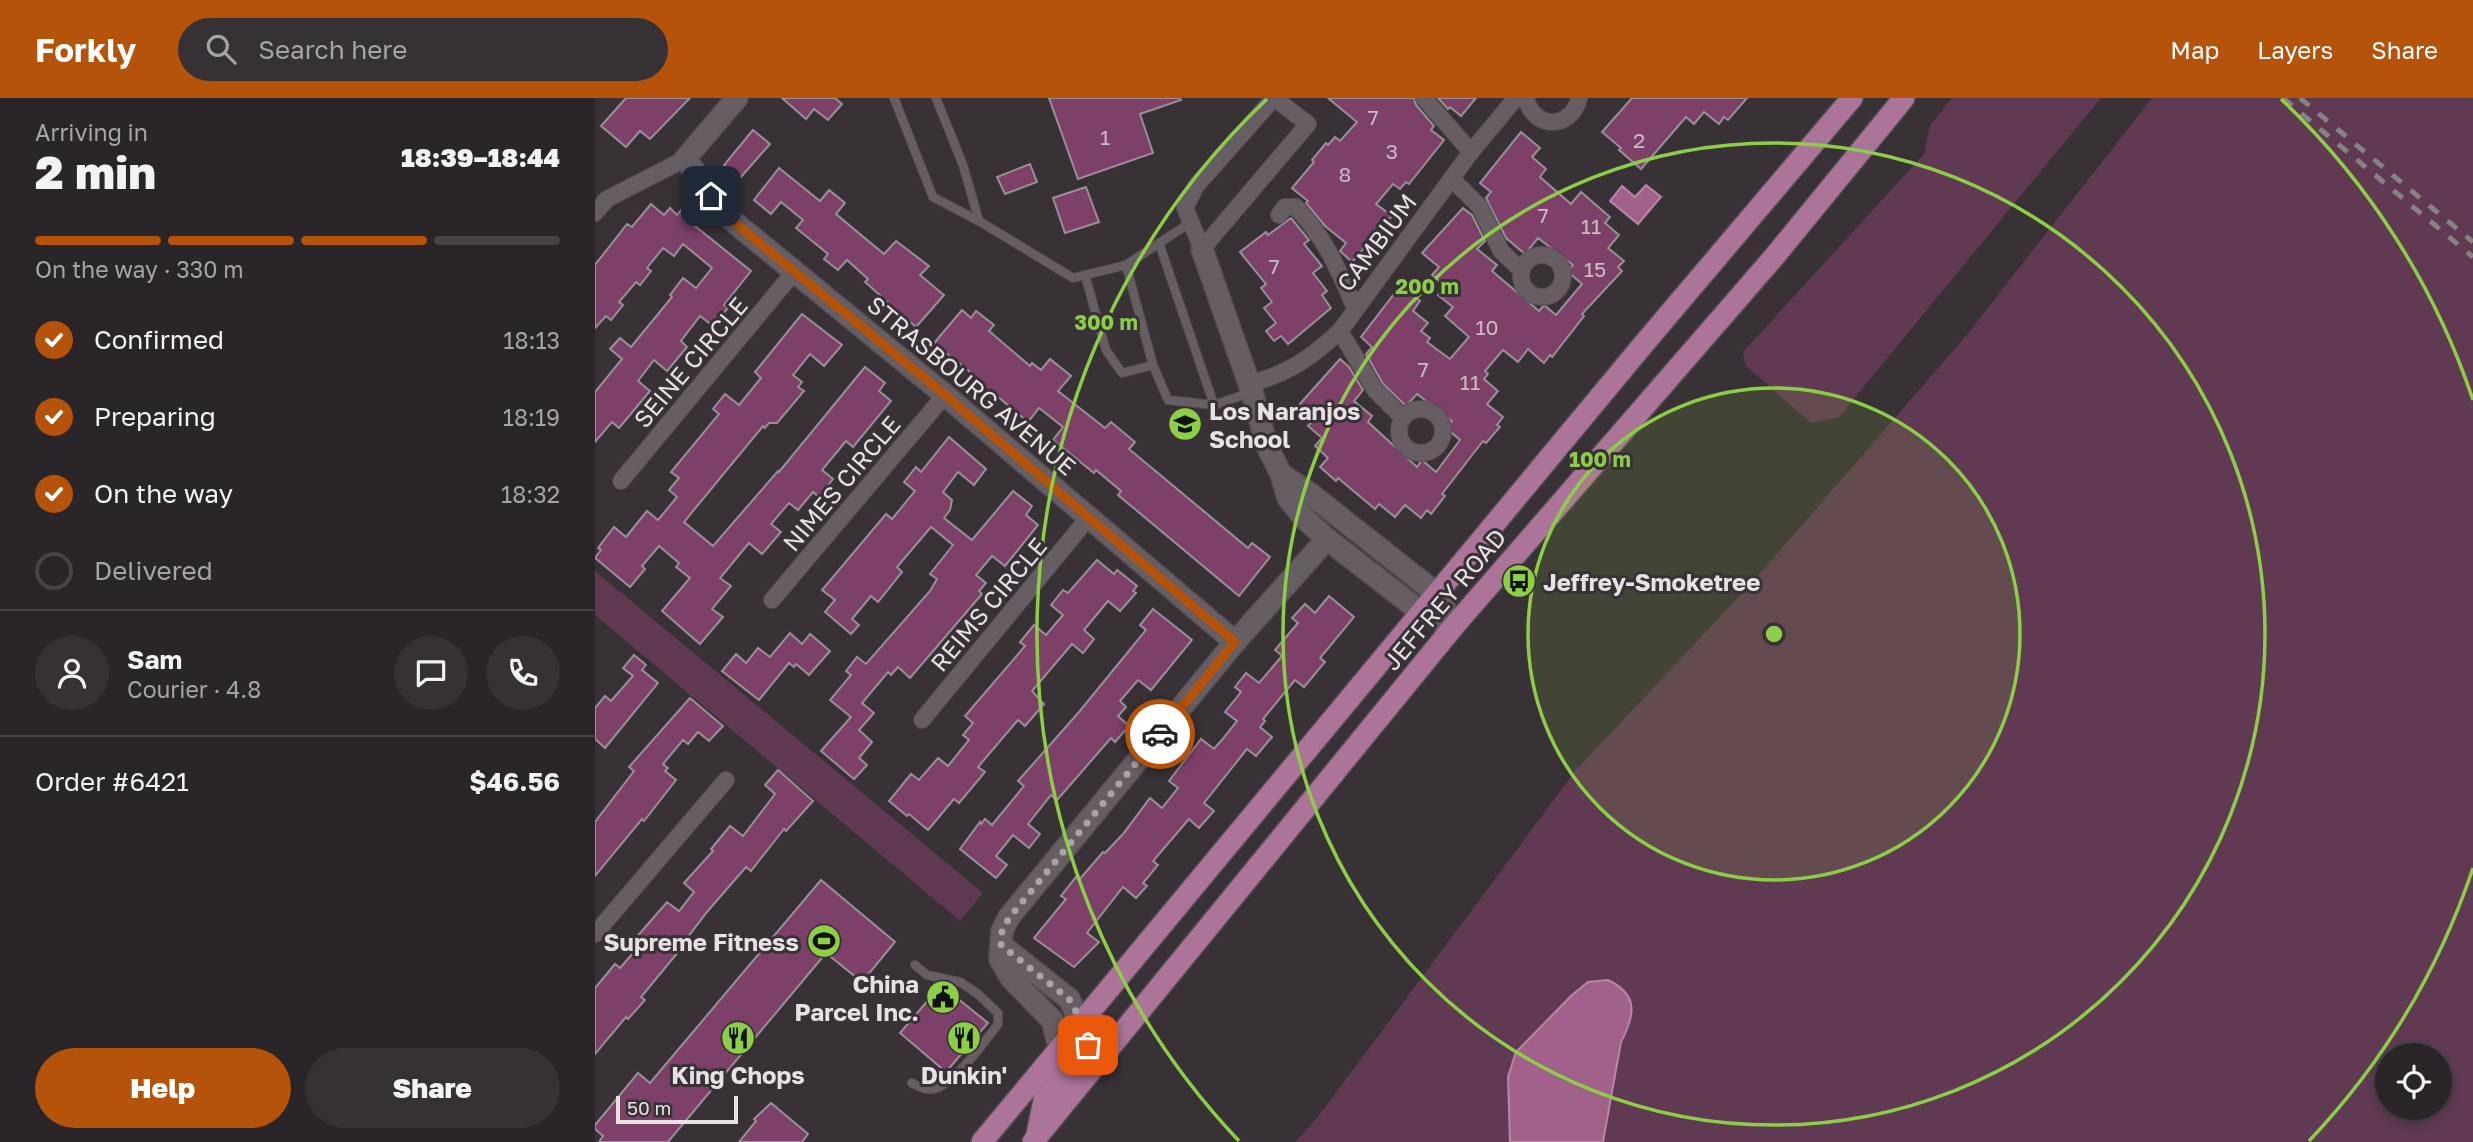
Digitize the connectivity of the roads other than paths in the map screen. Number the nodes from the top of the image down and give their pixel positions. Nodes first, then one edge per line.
1 (737, 98) edge
2 (894, 98) edge
3 (936, 98) edge
4 (1424, 98) edge
5 (1516, 98) edge
6 (1526, 98) edge
7 (1852, 98) edge
8 (1904, 98) edge
9 (1580, 99) edge
10 (1471, 152) junction
11 (685, 159) junction
12 (1452, 179) junction
13 (595, 187) edge
14 (607, 199) junction
15 (595, 213) edge
16 (1279, 215) dead end
17 (979, 221) junction
18 (1191, 222) junction
19 (1159, 243) junction
20 (1202, 249) junction
21 (1126, 265) junction
22 (1522, 271) dead end
23 (794, 272) junction
24 (1085, 275) junction
25 (1355, 308) junction
26 (1340, 331) junction
27 (1153, 365) junction
28 (1251, 388) junction
29 (945, 395) junction
30 (1215, 404) junction
31 (1403, 418) dead end
32 (1281, 474) junction
33 (621, 481) dead end
34 (1089, 517) junction
35 (1327, 539) junction
36 (1437, 594) junction
37 (772, 600) dead end
38 (1421, 612) junction
39 (1454, 626) junction
40 (1235, 642) junction
41 (922, 720) dead end
42 (726, 780) dead end
43 (595, 934) edge
44 (1001, 938) junction
45 (915, 965) dead end
46 (1082, 1025) junction
47 (1060, 1050) junction
48 (912, 1083) dead end
49 (1035, 1139) edge
50 (982, 1142) edge

1 - 11 street
2 - 17 lane
3 - 17 lane
4 - 10 street
5 - 10 street, CAMBIUM
6 - 9 street
7 - 36 main road, JEFFREY ROAD
8 - 39 main road, JEFFREY ROAD
10 - 12 street, CAMBIUM
11 - 14 street
11 - 23 street, STRASBOURG AVENUE
12 - 22 street
12 - 25 street, CAMBIUM
13 - 14 street
14 - 15 street
16 - 25 street
17 - 24 lane
18 - 19 lane
18 - 20 street
18 - 20 street
19 - 21 lane
19 - 30 lane
20 - 28 street
21 - 24 lane
21 - 27 lane
23 - 29 street, STRASBOURG AVENUE
23 - 33 street, SEINE CIRCLE
24 - 27 lane
25 - 26 street, CAMBIUM
26 - 28 street, CAMBIUM
26 - 31 street
27 - 30 lane
28 - 30 lane
28 - 32 street
29 - 34 street, STRASBOURG AVENUE
29 - 37 street, NIMES CIRCLE
32 - 35 street
32 - 36 street
34 - 40 street, STRASBOURG AVENUE
34 - 41 street, REIMS CIRCLE
35 - 38 street
35 - 40 street
36 - 38 main road, JEFFREY ROAD
36 - 39 street
38 - 39 street
38 - 46 main road, JEFFREY ROAD
39 - 49 main road, JEFFREY ROAD
40 - 44 street
42 - 43 street
44 - 46 street
44 - 47 street
45 - 48 lane
46 - 47 main road, JEFFREY ROAD
46 - 49 main road
47 - 50 main road, JEFFREY ROAD

